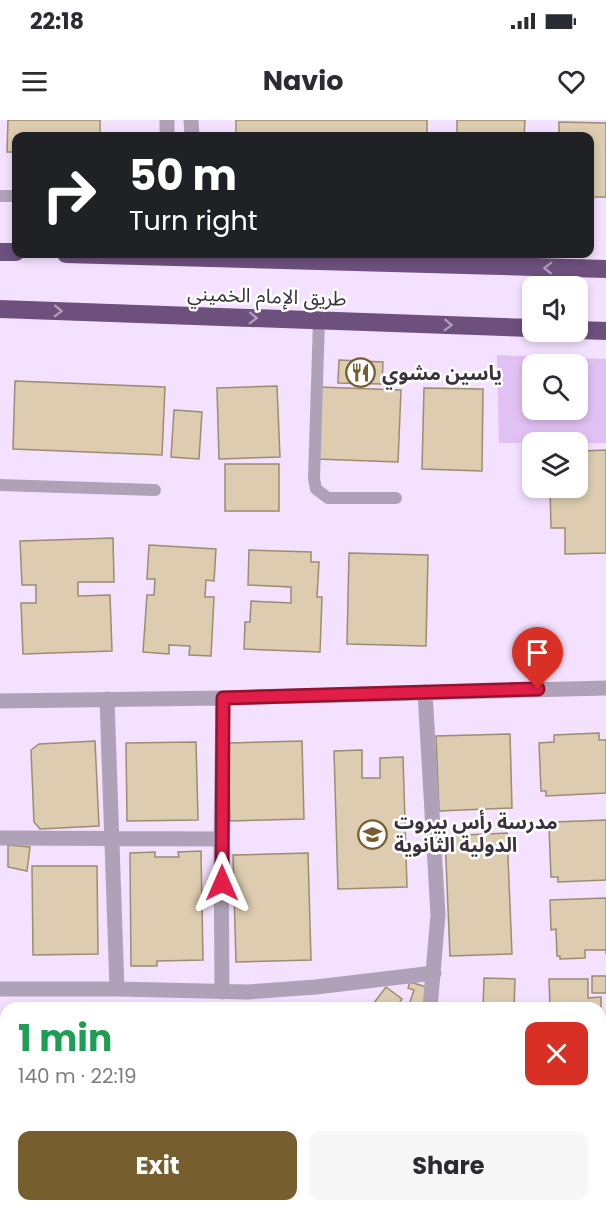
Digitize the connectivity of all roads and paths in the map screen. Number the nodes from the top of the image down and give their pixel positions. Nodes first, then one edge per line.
1 (282, 258) edge
2 (606, 269) edge
3 (0, 309) edge
4 (319, 320) junction
5 (522, 328) edge
6 (588, 330) edge
7 (606, 331) edge
8 (0, 485) edge
9 (155, 490) dead end
10 (396, 498) dead end
11 (606, 688) edge
12 (425, 692) junction
13 (223, 698) junction
14 (107, 699) junction
15 (0, 701) edge
16 (0, 838) edge
17 (113, 839) junction
18 (221, 839) junction
19 (434, 972) junction
20 (0, 989) edge
21 (117, 989) junction
22 (222, 992) junction
23 (431, 1002) edge

2 -> 1 highway, طريق الإمام الخميني
3 -> 4 highway, طريق الإمام الخميني
4 -> 5 highway, طريق الإمام الخميني
4 - 10 lane
6 - 7 highway
8 - 9 lane
11 - 12 street
12 - 13 street
12 - 19 street
13 - 14 street
13 - 18 street
14 - 15 street
14 - 17 street
16 - 17 street
17 - 18 street
17 - 21 street
18 - 22 street
19 - 22 street
19 - 23 street
20 - 21 street
21 - 22 street

